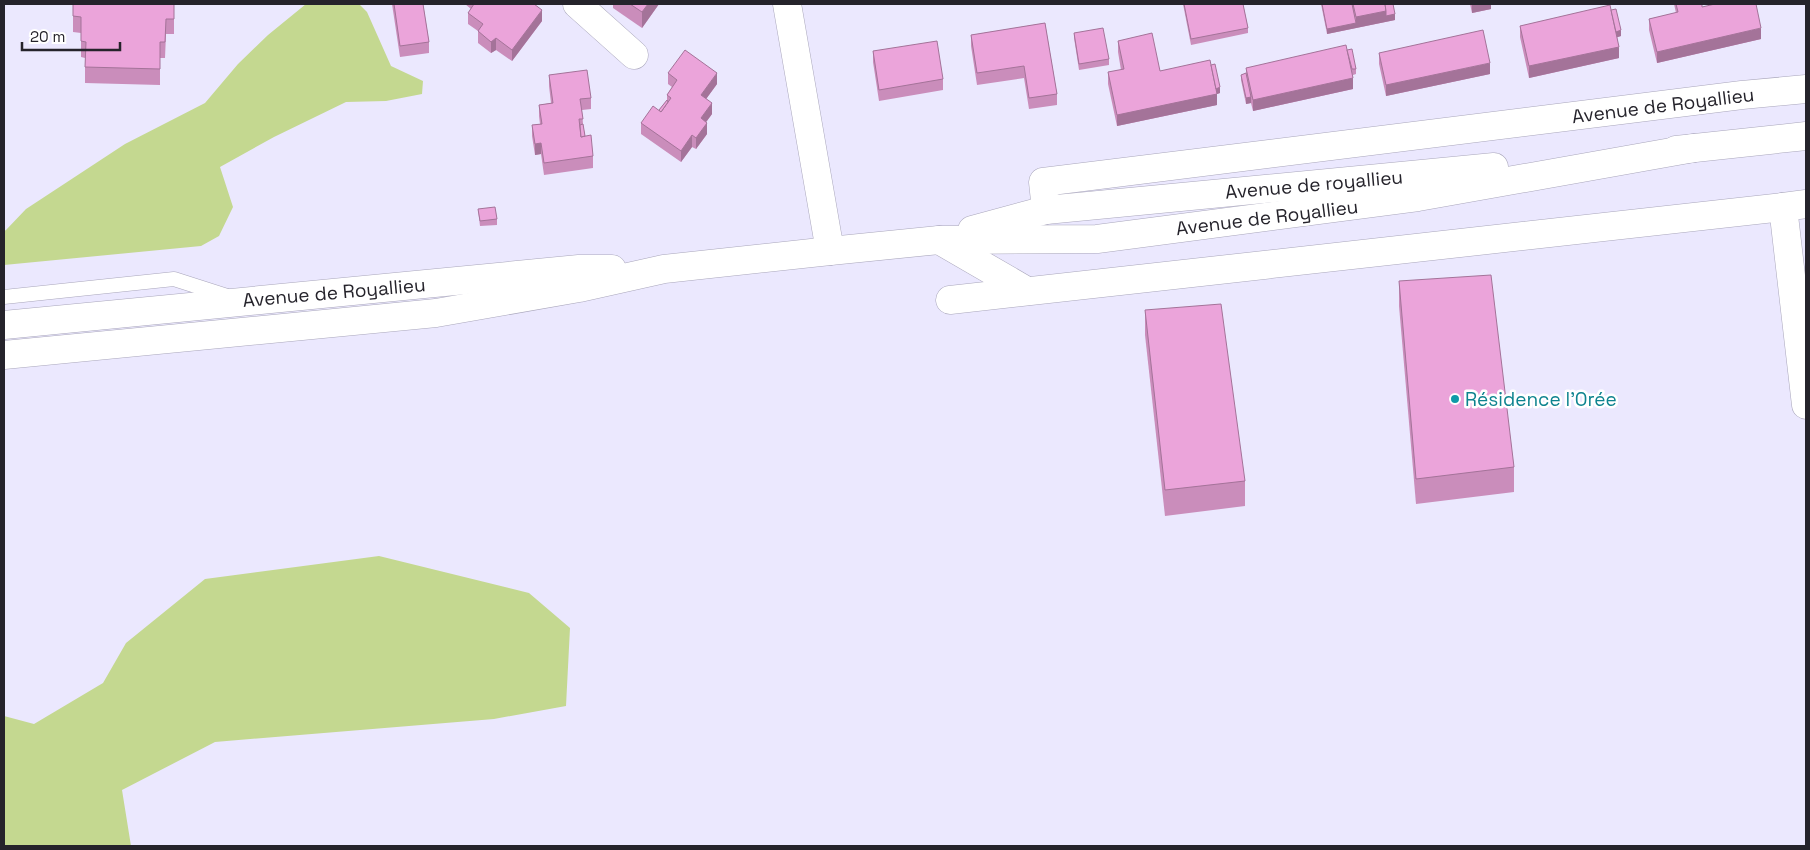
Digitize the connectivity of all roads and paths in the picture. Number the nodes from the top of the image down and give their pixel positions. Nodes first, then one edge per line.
1 (577, 4) edge
2 (788, 4) edge
3 (634, 55) dead end
4 (1806, 89) edge
5 (1806, 136) edge
6 (1694, 148) junction
7 (1795, 205) edge
8 (1046, 210) junction
9 (938, 240) junction
10 (830, 251) junction
11 (664, 269) junction
12 (1027, 291) junction
13 (4, 297) edge
14 (950, 300) dead end
15 (241, 301) junction
16 (4, 325) edge
17 (4, 355) edge
18 (1806, 405) edge

1 - 3 main road
2 - 10 main road
4 - 8 main road, Avenue de Royallieu
5 - 6 main road
6 - 8 main road, Avenue de royallieu
6 - 9 main road, Avenue de Royallieu
7 - 12 main road
7 - 18 main road
8 - 9 main road, Avenue de royallieu
9 - 10 main road
9 - 12 main road
10 - 11 main road
11 - 15 main road, Avenue de Royallieu
11 - 17 main road, Avenue de Royallieu
12 - 14 main road
13 - 15 lane
15 - 16 main road, Avenue de Royallieu

